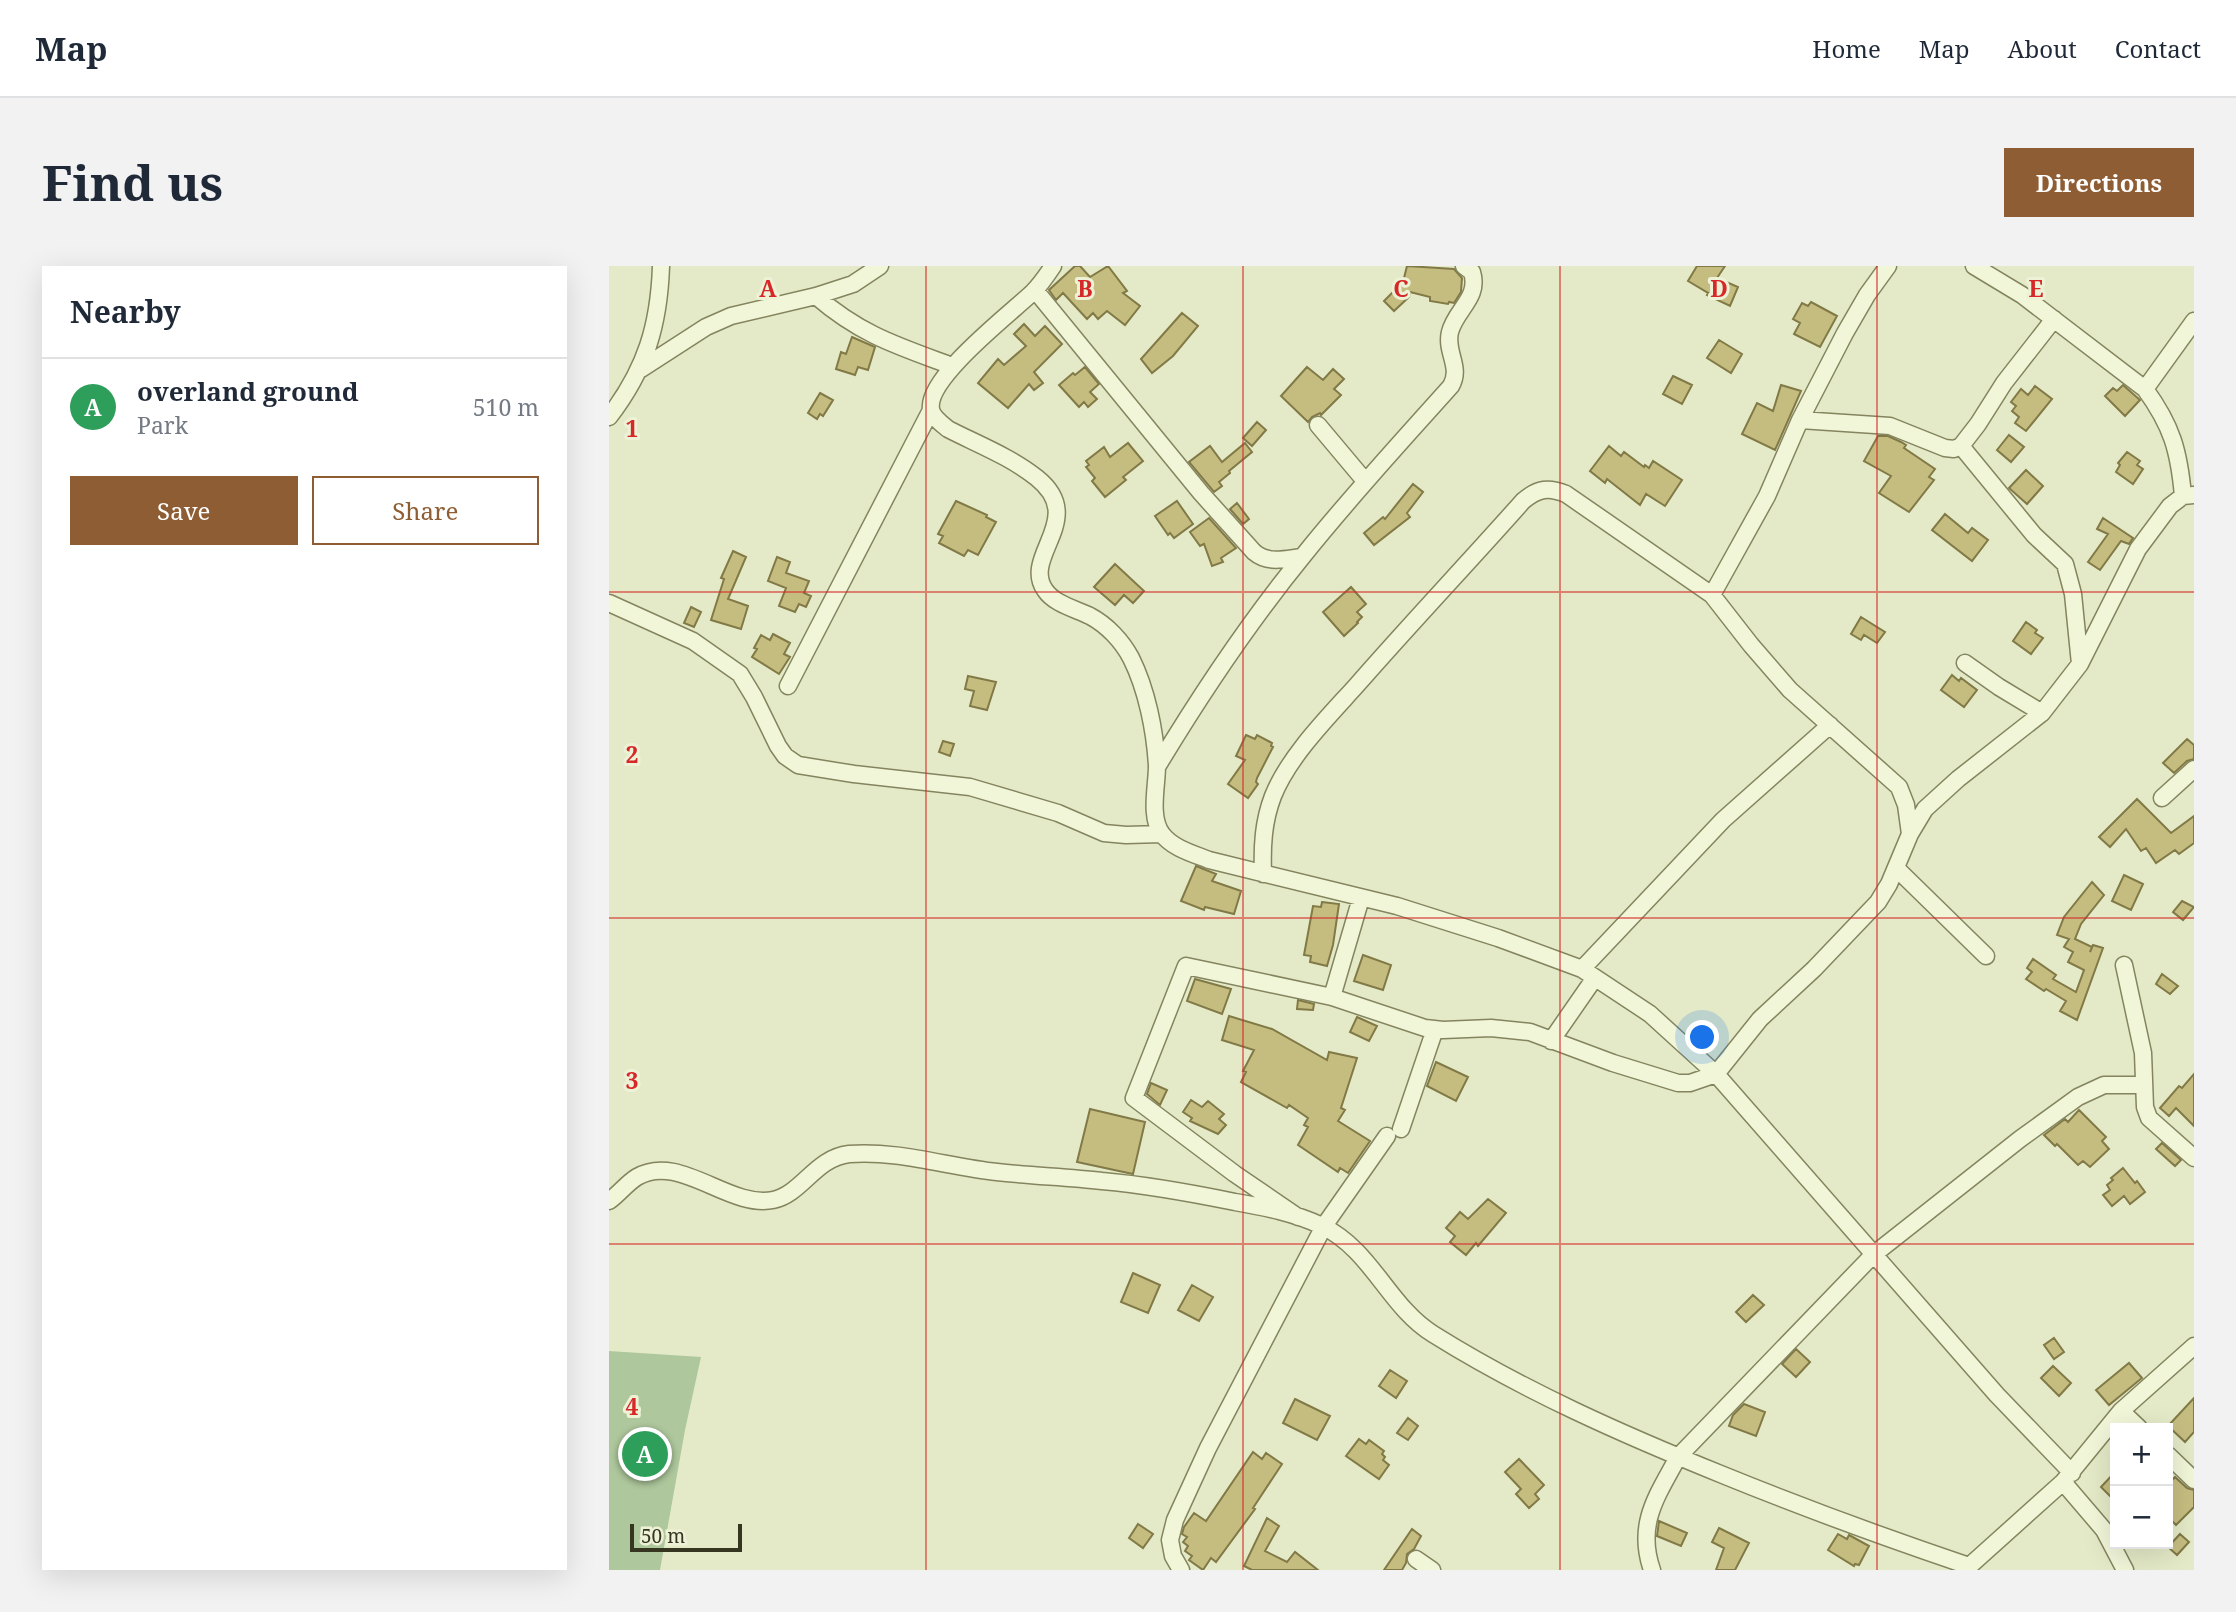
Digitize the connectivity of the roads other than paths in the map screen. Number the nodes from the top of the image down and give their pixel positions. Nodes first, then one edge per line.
1 (661, 266) edge
2 (880, 266) edge
3 (1053, 266) edge
4 (1464, 266) edge
5 (1888, 266) edge
6 (1974, 266) edge
7 (1998, 272) edge
8 (1035, 290) junction
9 (816, 296) junction
10 (2054, 319) junction
11 (2194, 321) edge
12 (952, 366) junction
13 (641, 369) junction
14 (2145, 389) junction
15 (931, 410) junction
16 (609, 417) edge
17 (1800, 420) junction
18 (1318, 425) dead end
19 (1961, 446) junction
20 (1365, 481) junction
21 (2188, 495) edge
22 (1302, 557) junction
23 (1712, 595) junction
24 (609, 603) edge
25 (1965, 663) dead end
26 (2080, 664) junction
27 (788, 687) dead end
28 (2042, 713) junction
29 (1830, 725) junction
30 (1157, 767) junction
31 (2194, 769) edge
32 (2162, 798) dead end
33 (1162, 834) junction
34 (1910, 835) junction
35 (1896, 868) junction
36 (1263, 874) junction
37 (1361, 898) junction
38 (1986, 956) dead end
39 (2124, 965) dead end
40 (1588, 974) junction
41 (1332, 997) junction
42 (1435, 1029) junction
43 (1551, 1041) junction
44 (1716, 1073) junction
45 (2144, 1085) junction
46 (2194, 1158) edge
47 (609, 1201) edge
48 (1298, 1217) junction
49 (1324, 1226) junction
50 (1873, 1255) junction
51 (2194, 1346) edge
52 (2121, 1411) junction
53 (2134, 1423) edge
54 (1678, 1457) junction
55 (2173, 1460) edge
56 (2067, 1477) junction
57 (2194, 1480) edge
58 (1416, 1559) dead end
59 (1967, 1568) edge
60 (1181, 1570) edge
61 (1432, 1570) edge
62 (1652, 1570) edge
63 (2125, 1570) edge

1 - 13 street
2 - 9 street
3 - 8 street
4 - 20 street
5 - 17 street
6 - 7 street
7 - 10 street
8 - 12 street
8 - 22 street
9 - 12 street
9 - 13 street
10 - 14 street
10 - 19 street
11 - 14 street
12 - 15 street
13 - 16 street
14 - 21 street
15 - 27 street
15 - 30 street
17 - 19 street
17 - 23 street
18 - 20 street
19 - 26 street
20 - 22 street
21 - 26 street
22 - 30 street
23 - 29 street
23 - 36 street
24 - 33 street
25 - 28 street
26 - 28 street
28 - 34 street
29 - 34 street
29 - 40 street
30 - 33 street
31 - 32 street
33 - 36 street
34 - 35 street
35 - 38 street
35 - 44 street
36 - 37 street
37 - 40 street
37 - 41 street
39 - 45 street
40 - 43 street
40 - 44 street
41 - 42 street
41 - 48 street
42 - 43 street
42 - 49 street
43 - 44 street
44 - 50 street
45 - 46 street
45 - 50 street
47 - 48 street
48 - 49 street
49 - 54 street
49 - 60 street
50 - 54 street
50 - 56 street
51 - 52 street
52 - 53 street
52 - 56 street
54 - 59 street
54 - 62 street
55 - 57 street
56 - 59 street
56 - 63 street
58 - 61 street

